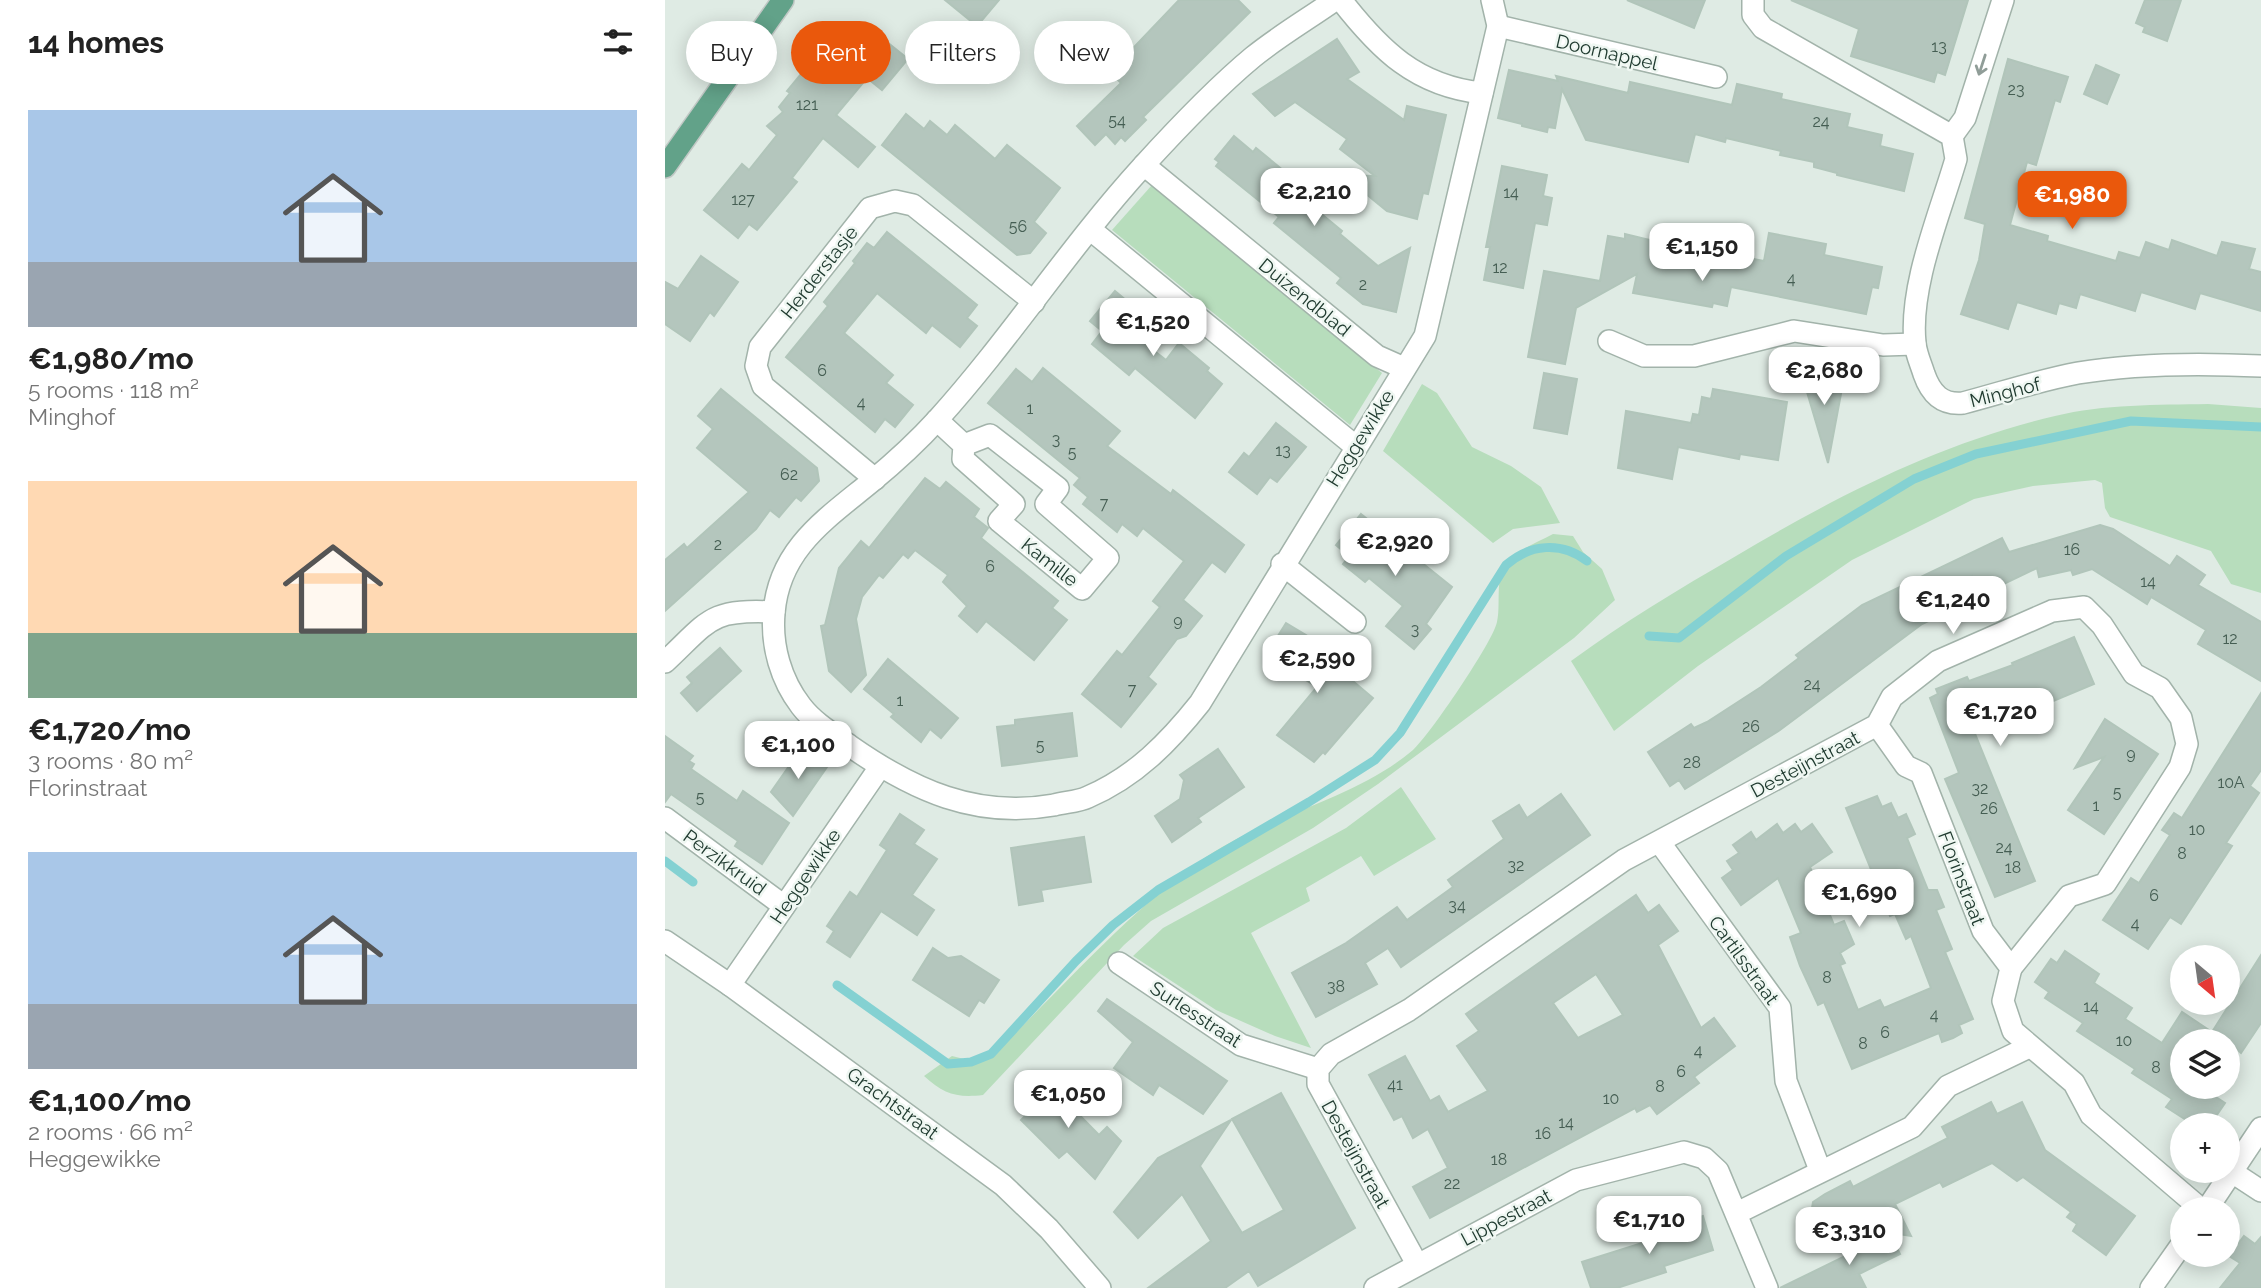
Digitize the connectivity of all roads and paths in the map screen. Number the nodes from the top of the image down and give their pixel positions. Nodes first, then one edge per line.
1 (783, 0) edge
2 (1335, 0) edge
3 (1341, 0) edge
4 (1492, 0) edge
5 (1753, 0) edge
6 (2003, 0) edge
7 (1498, 26) junction
8 (1716, 77) dead end
9 (1482, 93) junction
10 (1952, 136) junction
11 (1144, 165) junction
12 (665, 167) edge
13 (1091, 230) junction
14 (1034, 302) junction
15 (1609, 341) dead end
16 (1915, 344) junction
17 (2261, 366) edge
18 (1404, 368) junction
19 (937, 420) junction
20 (964, 445) junction
21 (1355, 446) junction
22 (874, 479) junction
23 (1282, 564) junction
24 (774, 612) junction
25 (1355, 622) dead end
26 (665, 662) edge
27 (1877, 725) junction
28 (880, 767) junction
29 (665, 818) edge
30 (1660, 843) junction
31 (784, 906) junction
32 (665, 941) edge
33 (1119, 963) dead end
34 (2011, 968) junction
35 (730, 985) junction
36 (2029, 1047) junction
37 (1318, 1069) junction
38 (2261, 1128) edge
39 (2240, 1160) edge
40 (1820, 1170) junction
41 (2240, 1177) edge
42 (2261, 1191) edge
43 (2187, 1197) edge
44 (1737, 1213) junction
45 (2170, 1261) edge
46 (1417, 1264) junction
47 (1100, 1288) edge
48 (1375, 1288) edge
49 (1767, 1288) edge
50 (2151, 1288) edge

1 - 12 main road
2 - 11 street, Heggewikke
3 - 9 street
4 - 7 street, Heggewikke
5 - 10 street
6 -> 10 street
7 - 8 street, Doornappel
7 - 9 street, Heggewikke
9 - 18 street, Heggewikke
10 - 16 street, Minghof
11 - 13 street, Heggewikke
11 - 18 street, Duizendblad
13 - 14 street, Heggewikke
13 - 21 street
14 - 19 street, Heggewikke
14 - 22 street, Herderstasje
15 - 16 street
16 - 17 street, Minghof
18 - 21 street, Heggewikke
19 - 20 street, Kamille
19 - 22 street, Heggewikke
20 - 20 street, Kamille
21 - 23 street, Heggewikke
22 - 24 street, Heggewikke
23 - 25 street
23 - 28 street, Heggewikke
24 - 26 street
24 - 28 street, Heggewikke
27 - 30 street, Desteijnstraat
27 - 34 street, Florinstraat
27 - 34 street, Desteijnstraat
28 - 31 street, Heggewikke
29 - 31 street, Perzikkruid
30 - 37 street, Desteijnstraat
30 - 40 street, Cartilsstraat
31 - 35 street, Heggewikke
32 - 35 street, Grachtstraat
33 - 37 street, Surlesstraat
34 - 36 street
35 - 47 street, Grachtstraat
36 - 40 street
36 - 43 street
37 - 46 street, Desteijnstraat
38 - 39 street
40 - 44 street
41 - 42 street
44 - 46 street, Lippestraat
44 - 49 street
45 - 50 street
46 - 48 street, Lippestraat

